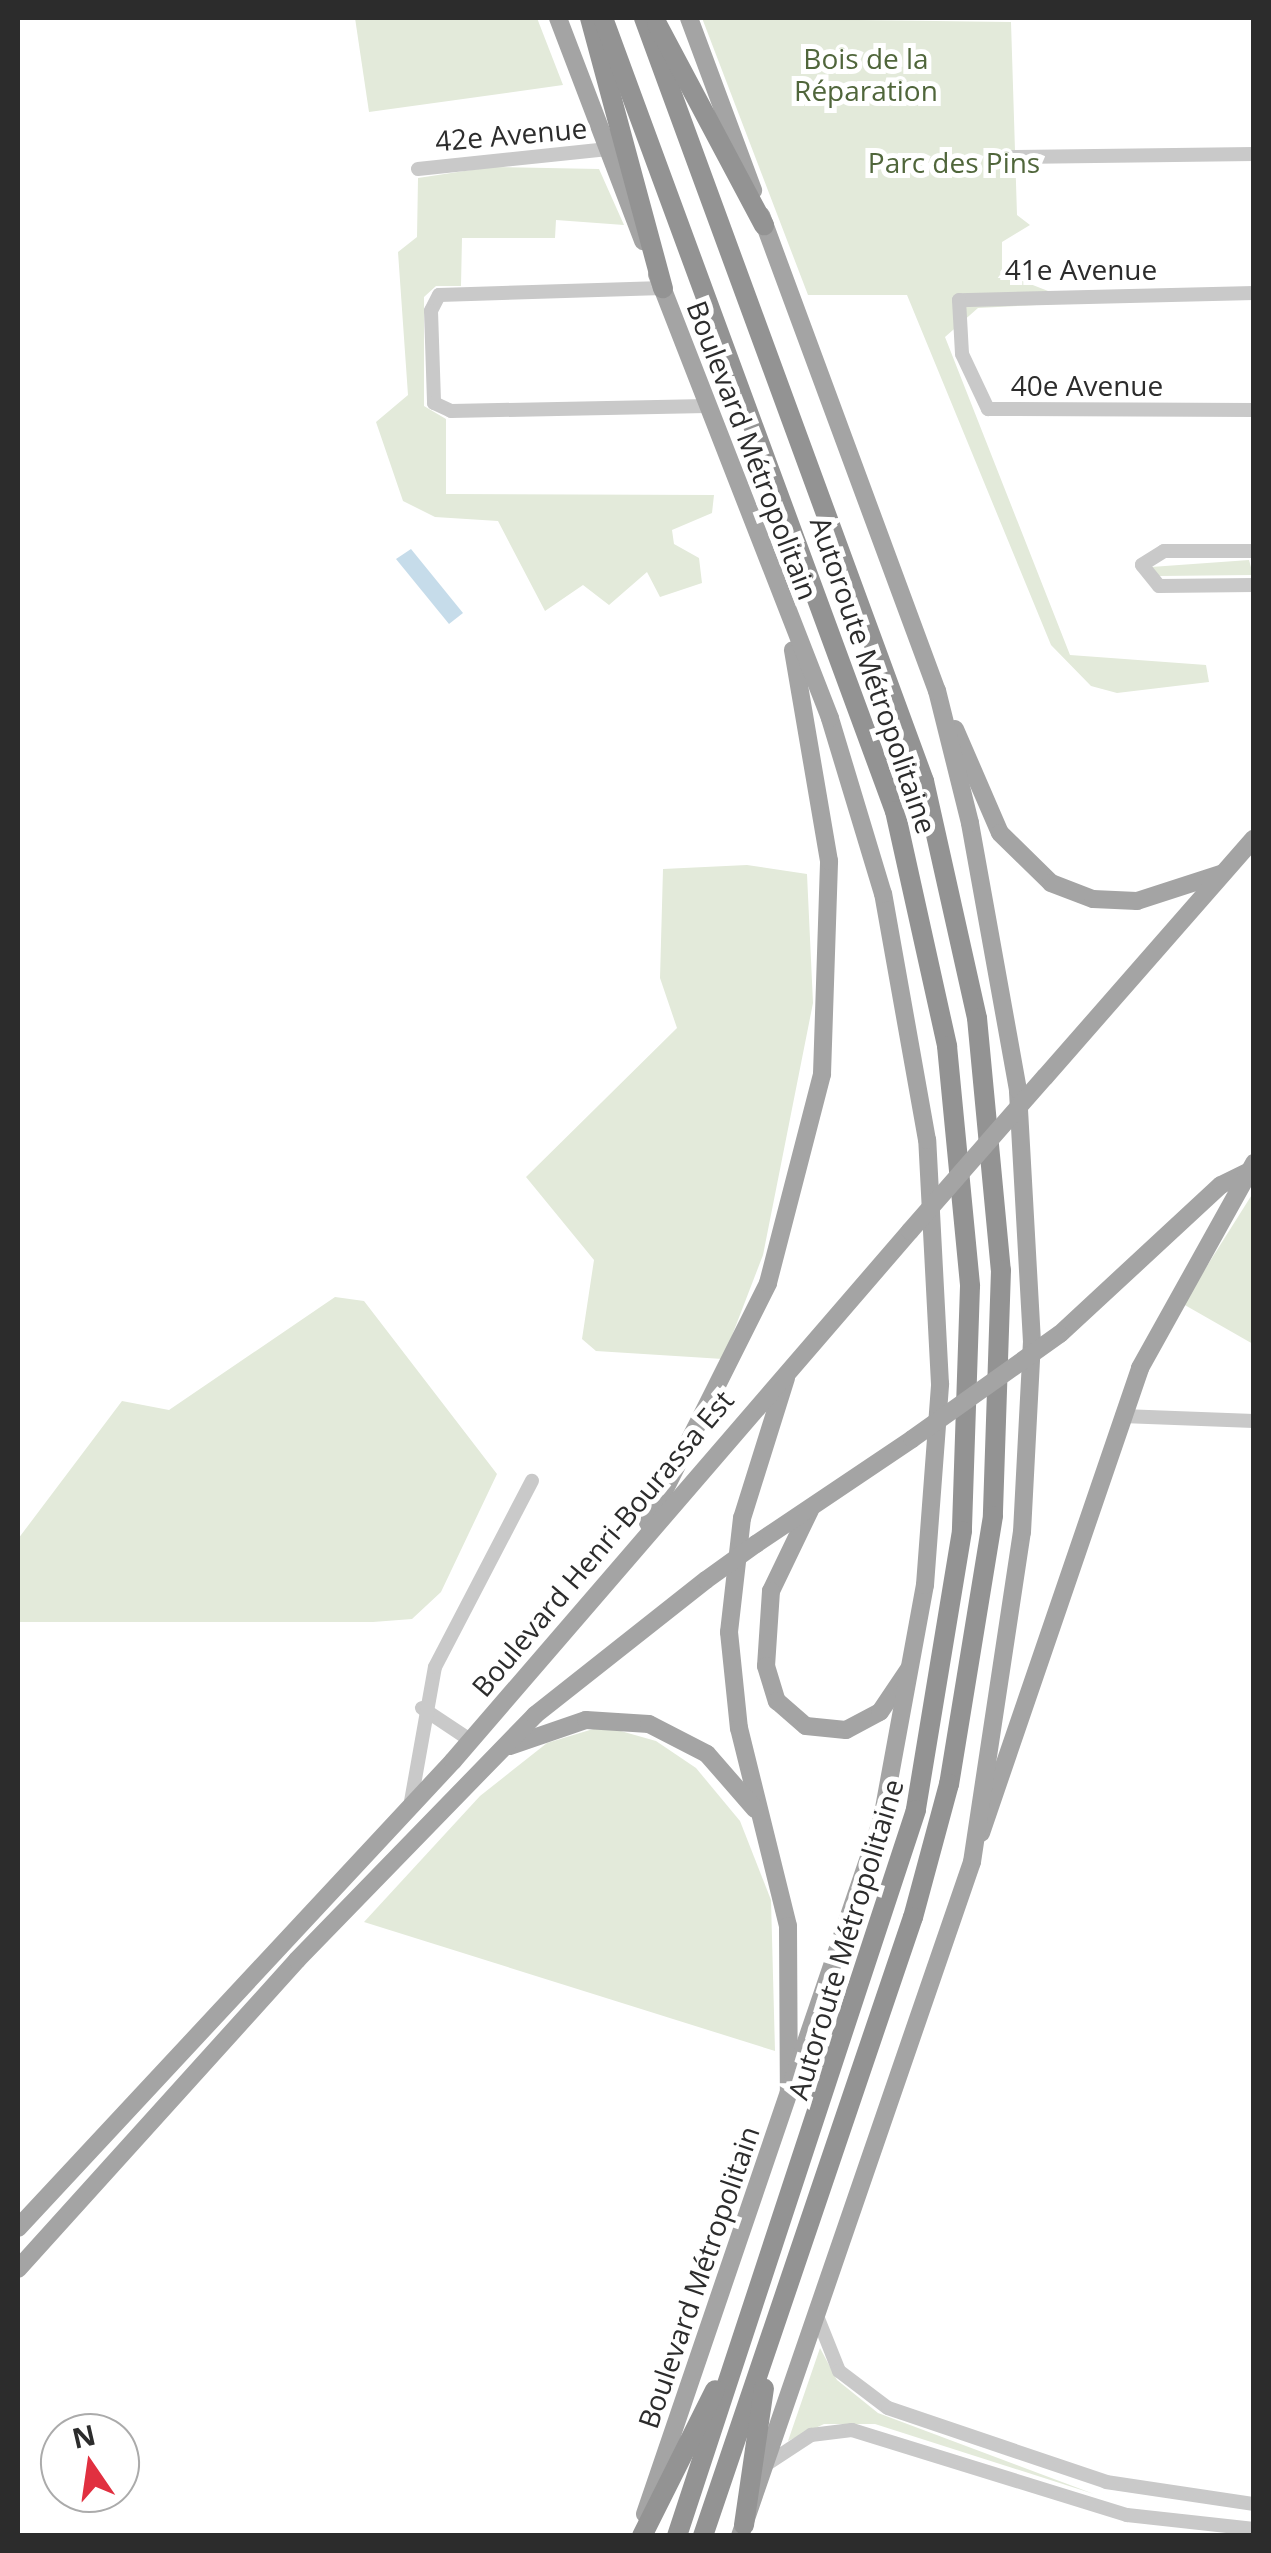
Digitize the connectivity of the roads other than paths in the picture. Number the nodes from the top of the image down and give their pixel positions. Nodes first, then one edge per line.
1 (558, 18) edge
2 (590, 18) edge
3 (603, 18) edge
4 (644, 18) edge
5 (654, 18) edge
6 (689, 18) edge
7 (608, 149) junction
8 (1254, 154) edge
9 (1013, 157) dead end
10 (418, 169) dead end
11 (764, 224) junction
12 (663, 288) junction
13 (1254, 293) edge
14 (961, 348) joint
15 (706, 406) junction
16 (1254, 410) edge
17 (1254, 550) edge
18 (1254, 585) edge
19 (782, 606) junction
20 (937, 691) junction
21 (1254, 838) edge
22 (1222, 873) junction
23 (1251, 1167) edge
24 (786, 1378) junction
25 (1122, 1416) junction
26 (1254, 1421) edge
27 (532, 1481) dead end
28 (810, 1510) junction
29 (648, 1526) junction
30 (915, 1660) junction
31 (422, 1708) junction
32 (470, 1740) junction
33 (505, 1748) junction
34 (472, 1779) junction
35 (410, 1807) junction
36 (761, 1817) junction
37 (972, 1862) junction
38 (789, 2100) junction
39 (18, 2228) edge
40 (18, 2269) edge
41 (753, 2312) junction
42 (778, 2314) junction
43 (817, 2316) junction
44 (766, 2464) junction
45 (1106, 2482) junction
46 (1254, 2504) edge
47 (1098, 2508) junction
48 (1254, 2529) edge
49 (742, 2530) edge
50 (640, 2536) edge
51 (677, 2536) edge
52 (703, 2536) edge

1 - 7 main road, Boulevard Métropolitain
2 - 12 highway
3 - 41 highway, Autoroute Métropolitaine
4 - 42 highway, Autoroute Métropolitaine
5 - 11 highway
6 - 11 main road
7 - 10 street, 42e Avenue
7 - 12 main road, Boulevard Métropolitain
8 - 9 street
11 - 20 main road
12 - 15 main road, Boulevard Métropolitain
12 - 15 street
13 - 14 street, 41e Avenue
14 - 16 street, 40e Avenue
15 - 19 main road, Boulevard Métropolitain
17 - 18 street
19 - 29 main road
19 - 30 main road, Boulevard Métropolitain
20 - 22 main road
20 - 37 main road
21 - 22 main road, Boulevard Henri-Bourassa Est
22 - 24 main road, Boulevard Henri-Bourassa Est, bridge
23 - 25 main road
23 - 28 main road, bridge
24 - 29 main road, Boulevard Henri-Bourassa Est
24 - 36 main road
25 - 26 street
25 - 37 main road
27 - 31 street
28 - 30 main road
28 - 33 main road, bridge
29 - 32 main road, Boulevard Henri-Bourassa Est
30 - 38 main road, Boulevard Métropolitain
31 - 32 street
31 - 35 street
32 - 34 main road
32 - 35 main road, Boulevard Henri-Bourassa Est
33 - 34 main road
33 - 36 main road
34 - 40 main road
35 - 39 main road, Boulevard Henri-Bourassa Est
36 - 38 main road
37 - 43 main road
38 - 50 main road, Boulevard Métropolitain
41 - 50 highway
41 - 51 highway, Autoroute Métropolitaine
42 - 49 highway
42 - 52 highway, Autoroute Métropolitaine
43 - 44 main road
43 - 45 street
44 - 47 street
44 - 49 main road
45 - 46 street
45 - 47 street
47 - 48 street

